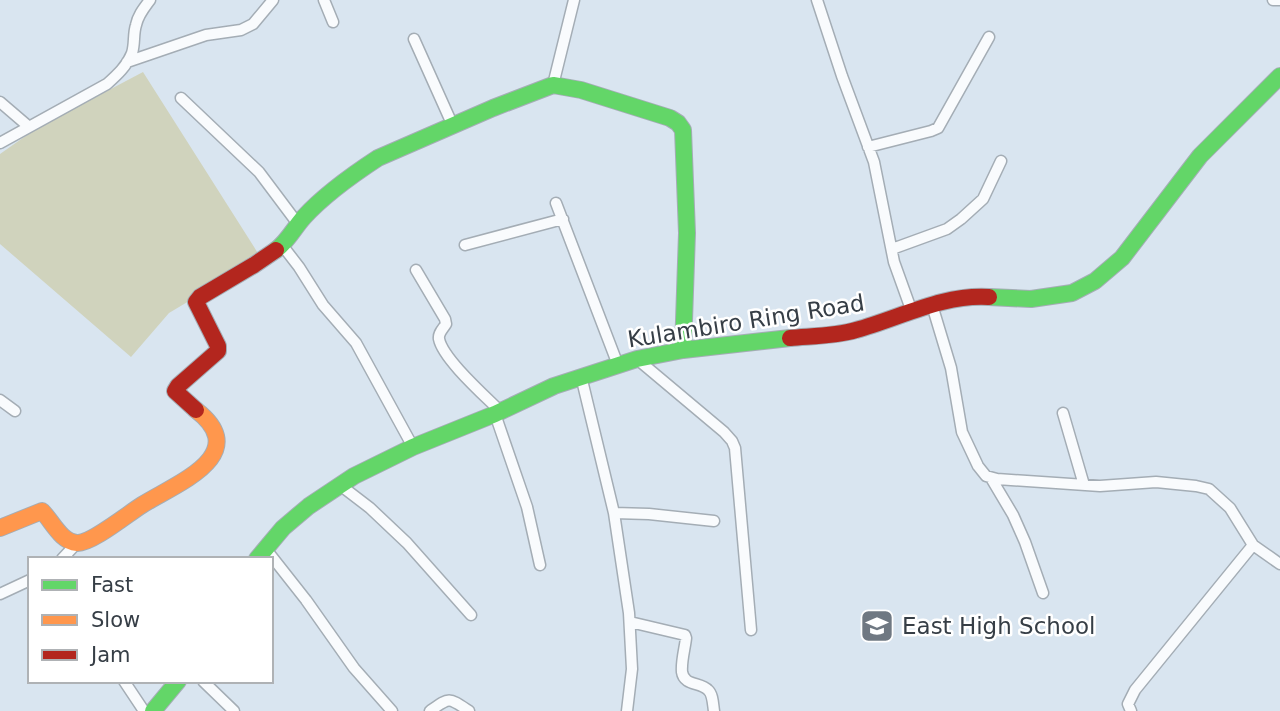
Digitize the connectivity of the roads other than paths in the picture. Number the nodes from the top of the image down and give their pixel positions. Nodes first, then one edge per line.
1 (150, 0) edge
2 (272, 0) edge
3 (324, 0) edge
4 (573, 0) edge
5 (817, 0) edge
6 (1273, 0) edge
7 (1280, 0) edge
8 (333, 22) dead end
9 (989, 37) dead end
10 (414, 39) dead end
11 (127, 62) junction
12 (1280, 76) edge
13 (553, 85) junction
14 (181, 98) dead end
15 (0, 102) edge
16 (28, 126) junction
17 (453, 126) junction
18 (0, 143) edge
19 (868, 147) junction
20 (1000, 161) dead end
21 (556, 203) dead end
22 (563, 219) junction
23 (298, 225) junction
24 (282, 245) junction
25 (466, 246) dead end
26 (891, 249) junction
27 (416, 270) dead end
28 (932, 305) junction
29 (912, 312) junction
30 (683, 350) junction
31 (637, 359) junction
32 (618, 365) junction
33 (581, 376) junction
34 (0, 400) edge
35 (15, 411) dead end
36 (498, 413) junction
37 (1063, 413) dead end
38 (413, 447) junction
39 (991, 478) junction
40 (340, 485) junction
41 (1084, 485) junction
42 (614, 513) junction
43 (714, 521) dead end
44 (0, 528) edge
45 (76, 544) junction
46 (1253, 545) junction
47 (261, 553) edge
48 (64, 557) edge
49 (1280, 564) edge
50 (540, 565) dead end
51 (273, 566) edge
52 (28, 580) edge
53 (1043, 593) dead end
54 (0, 594) edge
55 (471, 615) dead end
56 (630, 622) junction
57 (751, 630) dead end
58 (125, 683) edge
59 (176, 683) edge
60 (205, 683) edge
61 (144, 711) edge
62 (153, 711) edge
63 (234, 711) edge
64 (392, 711) edge
65 (430, 711) edge
66 (469, 711) edge
67 (627, 711) edge
68 (714, 711) edge
69 (1132, 711) edge

1 - 11 street
2 - 11 street
3 - 8 street
4 - 13 street
5 - 19 street
6 - 7 street
9 - 19 street
10 - 17 street
11 - 16 street
12 - 28 street, Kulambiro Ring Road
13 - 17 street
13 - 30 street
14 - 23 street
15 - 16 street
16 - 18 street
17 - 23 street
19 - 26 street
20 - 26 street
21 - 22 street
22 - 25 street
22 - 32 street
23 - 24 street
24 - 38 street
24 - 45 street
26 - 29 street
27 - 36 street
28 - 29 street, Kulambiro Ring Road
28 - 39 street
29 - 30 street, Kulambiro Ring Road
30 - 31 street, Kulambiro Ring Road
31 - 32 street, Kulambiro Ring Road
31 - 57 street
32 - 33 street, Kulambiro Ring Road
33 - 36 street, Kulambiro Ring Road
33 - 42 street
34 - 35 street
36 - 38 street, Kulambiro Ring Road
36 - 50 street
37 - 41 street
38 - 40 street, Kulambiro Ring Road
39 - 41 street
39 - 53 street
40 - 47 street, Kulambiro Ring Road
40 - 55 street
41 - 46 street
42 - 43 street
42 - 56 street
44 - 45 street
45 - 48 street
46 - 49 street
46 - 69 street
51 - 64 street
52 - 54 street
56 - 67 street
56 - 68 street
58 - 61 street
59 - 62 street
60 - 63 street
65 - 66 street

